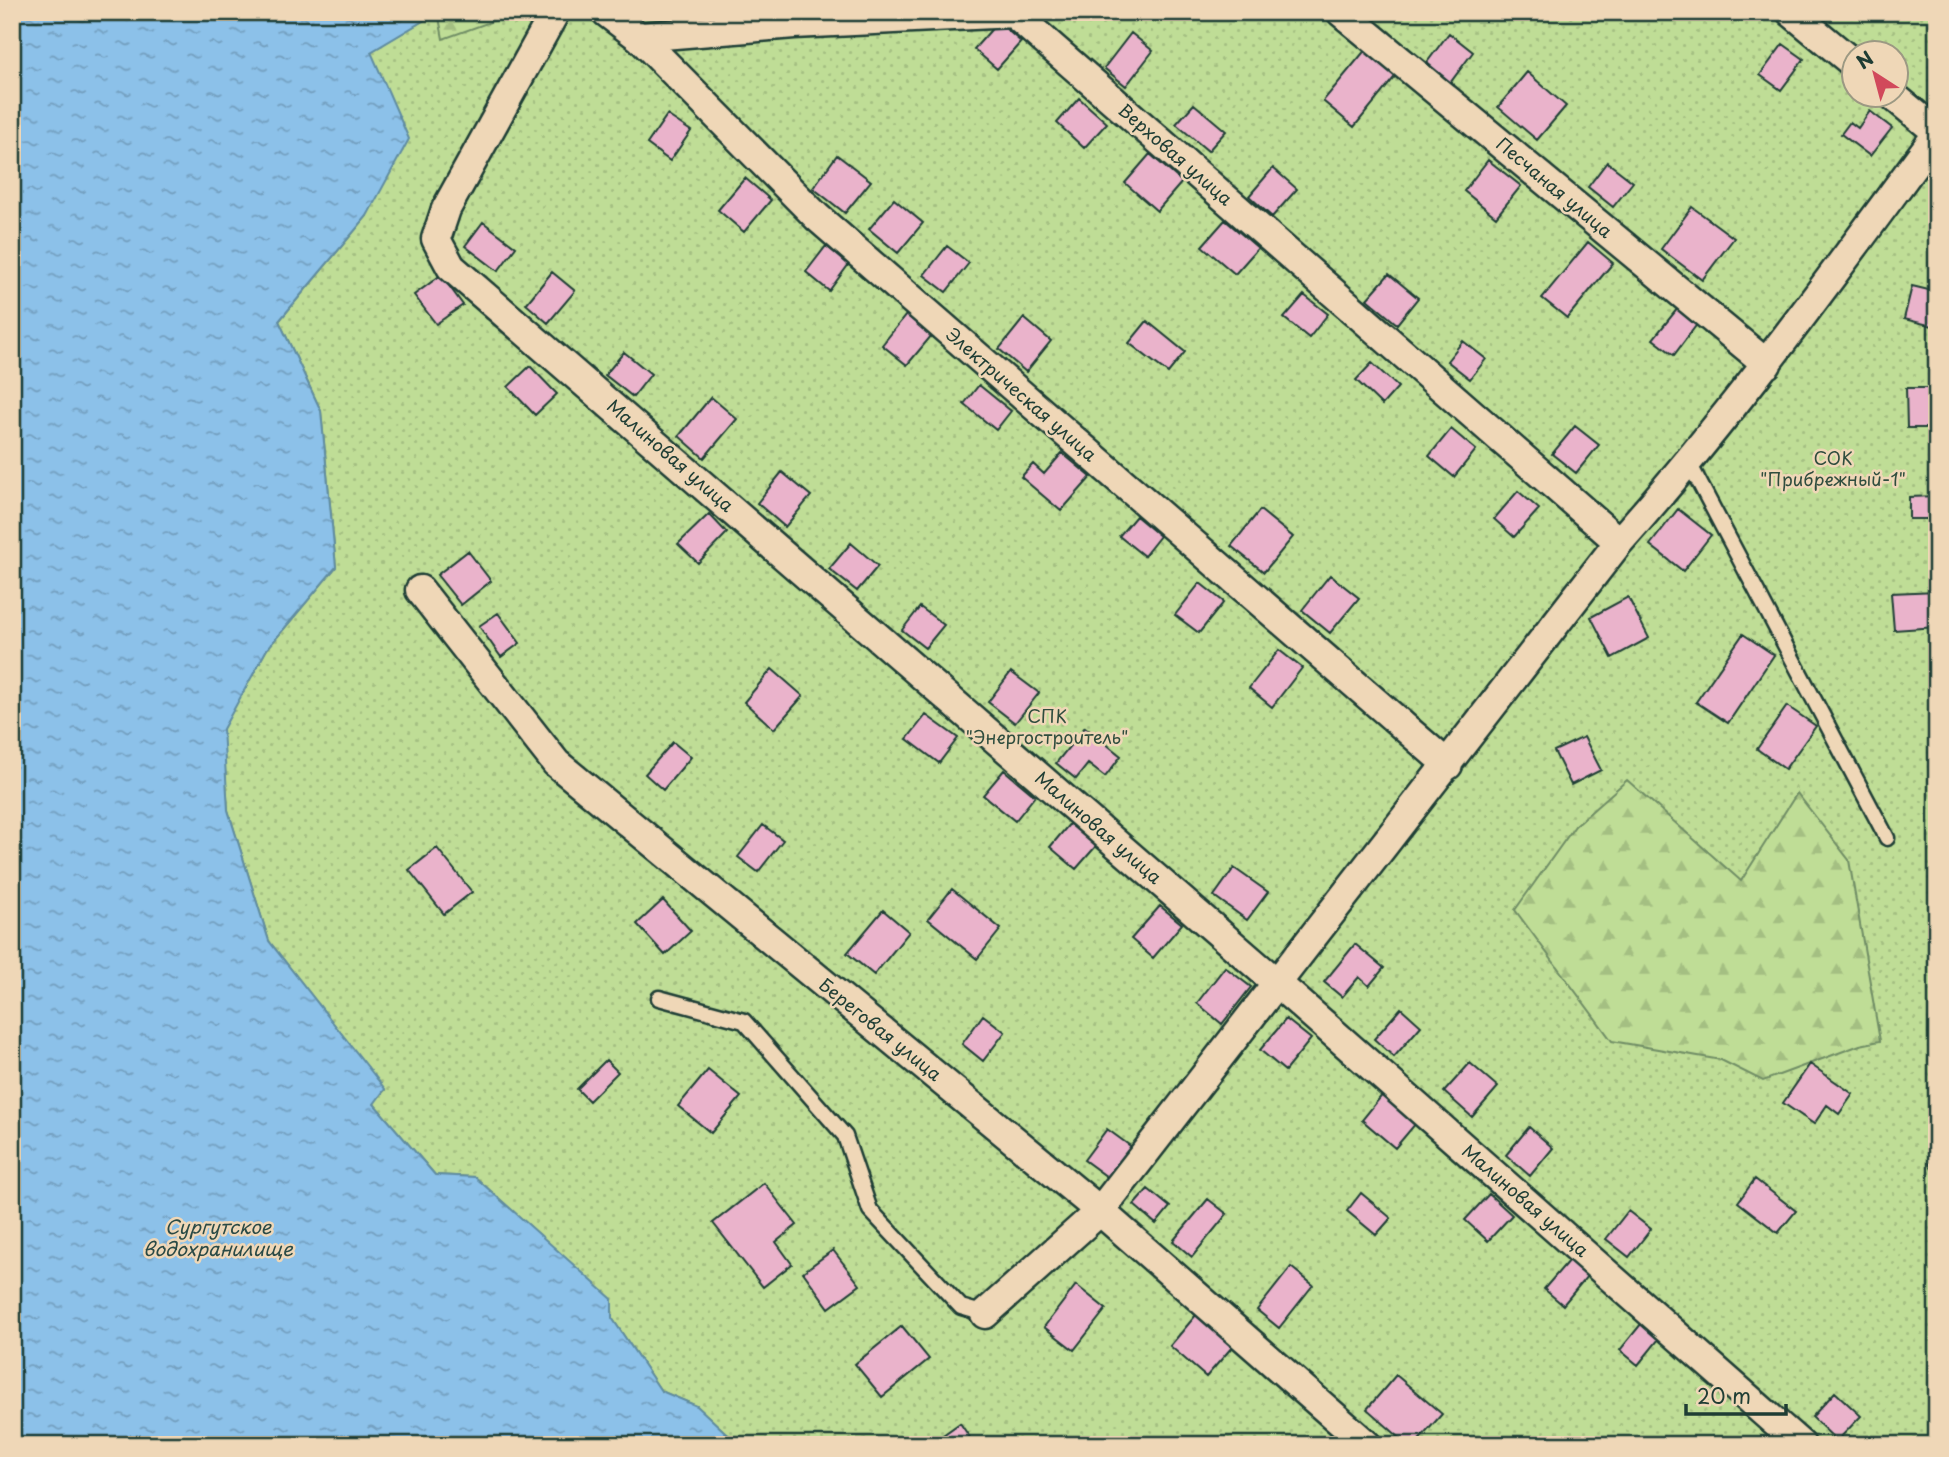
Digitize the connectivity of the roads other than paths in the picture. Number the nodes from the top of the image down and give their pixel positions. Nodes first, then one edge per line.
1 (555, 12) edge
2 (606, 12) edge
3 (1342, 12) edge
4 (1791, 12) edge
5 (639, 37) junction
6 (1840, 52) edge
7 (1908, 108) edge
8 (1937, 133) edge
9 (1767, 364) junction
10 (1689, 463) junction
11 (1619, 542) junction
12 (420, 590) dead end
13 (1448, 765) junction
14 (1887, 838) dead end
15 (1278, 984) junction
16 (659, 998) dead end
17 (1100, 1211) junction
18 (985, 1314) joint
19 (1367, 1445) edge
20 (1801, 1445) edge

1 - 15 street, Малиновая улица
2 - 5 street, Электрическая улица
3 - 9 street, Песчаная улица
4 - 6 street
5 - 11 street, Верховая улица
5 - 13 street, Электрическая улица
7 - 8 street
8 - 9 street
9 - 10 street
10 - 11 street
10 - 14 lane
11 - 13 street
12 - 17 street, Береговая улица
13 - 15 street
15 - 17 street
15 - 20 street, Малиновая улица
16 - 18 lane
17 - 18 street
17 - 19 street, Береговая улица

